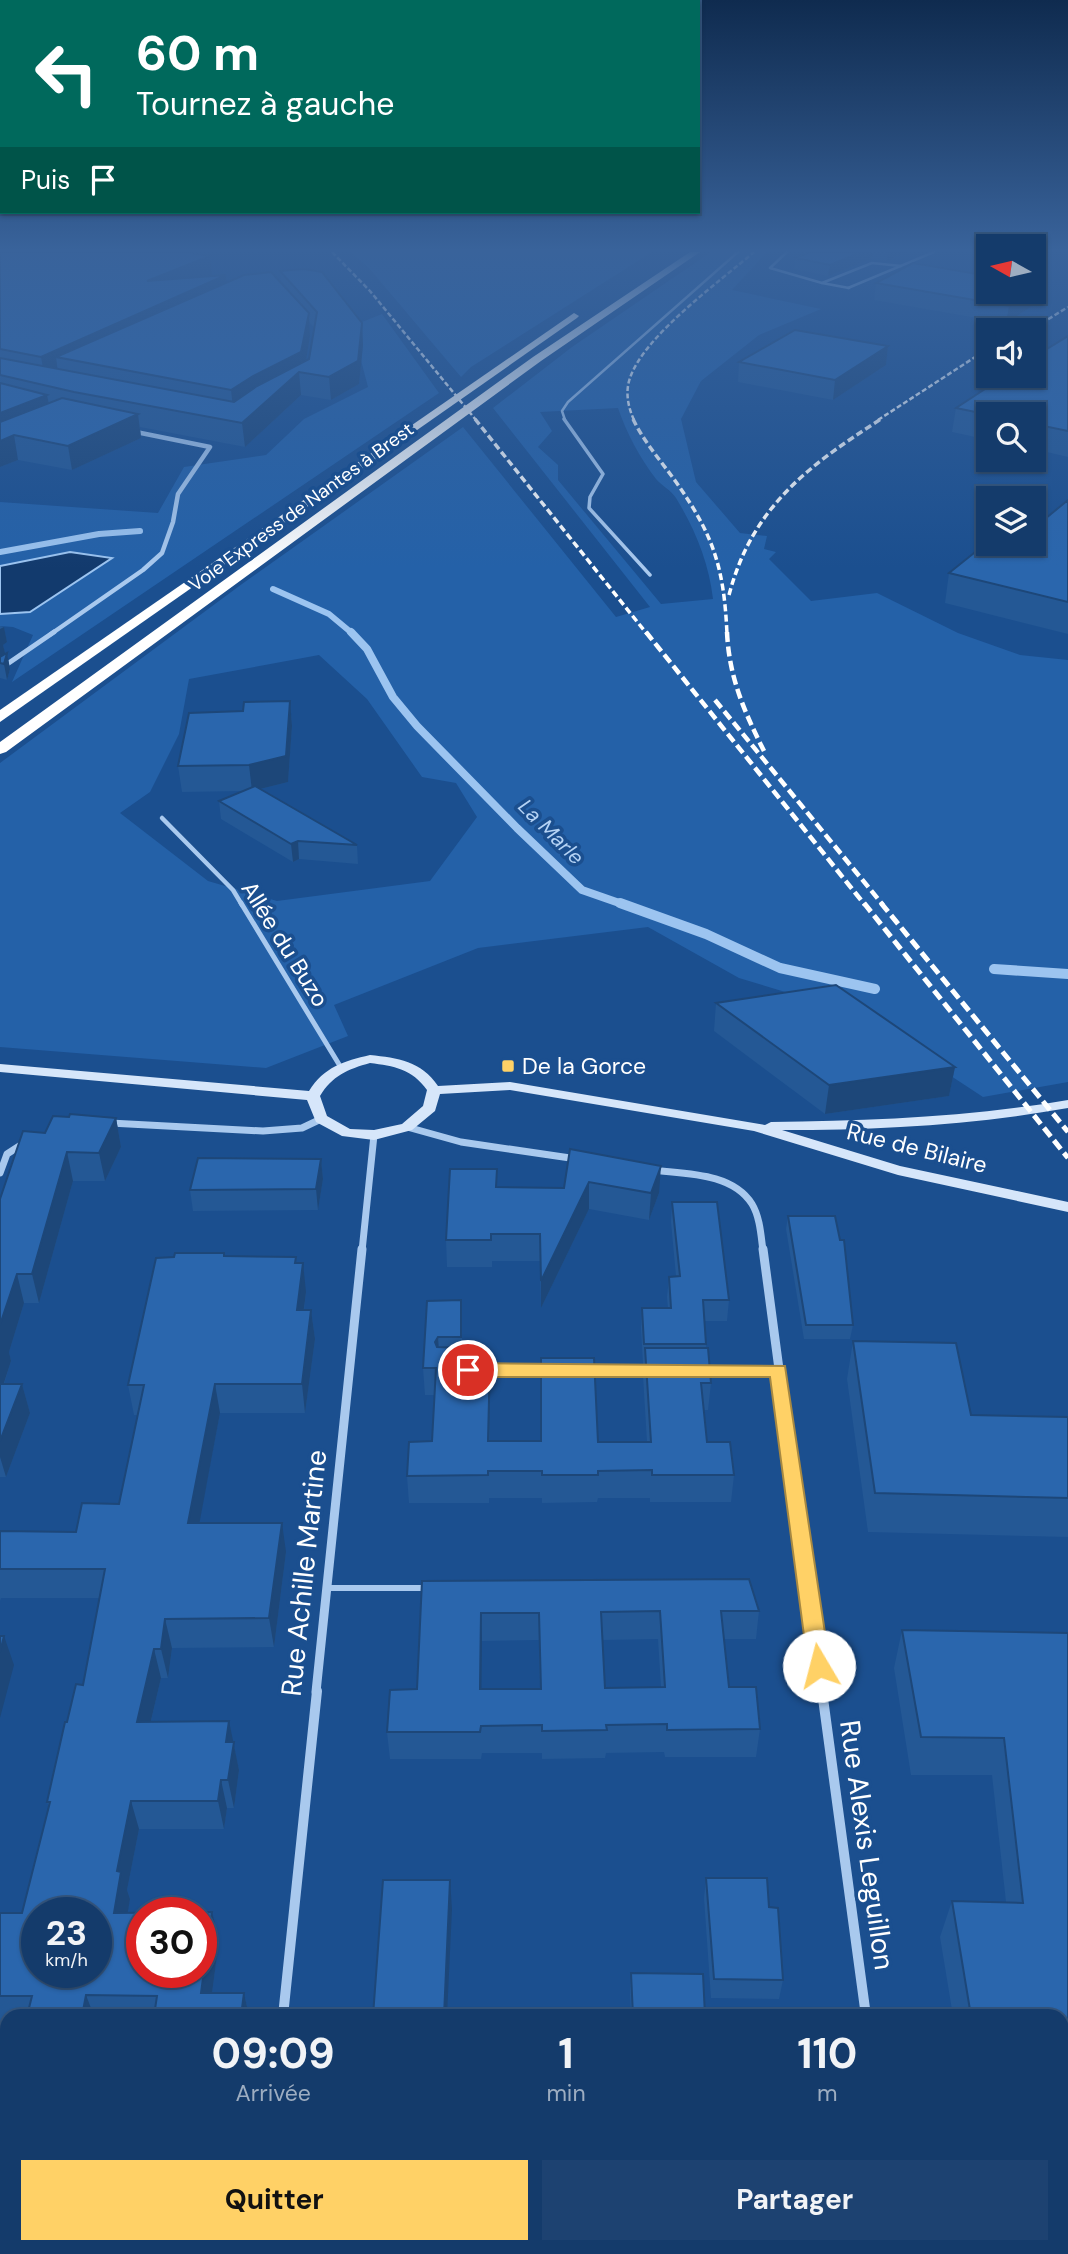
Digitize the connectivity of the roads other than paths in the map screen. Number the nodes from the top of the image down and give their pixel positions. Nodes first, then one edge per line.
1 (516, 357) edge
2 (539, 357) edge
3 (619, 357) edge
4 (130, 431) edge
5 (650, 575) dead end
6 (0, 668) edge
7 (0, 717) edge
8 (0, 749) edge
9 (162, 818) dead end
10 (341, 1066) junction
11 (0, 1068) edge
12 (434, 1090) junction
13 (313, 1096) junction
14 (1068, 1104) edge
15 (321, 1119) junction
16 (100, 1122) edge
17 (407, 1127) junction
18 (755, 1127) junction
19 (374, 1135) junction
20 (28, 1140) edge
21 (593, 1161) edge
22 (646, 1169) edge
23 (0, 1173) edge
24 (1068, 1208) edge
25 (469, 1370) edge
26 (563, 1370) edge
27 (577, 1370) edge
28 (657, 1370) edge
29 (698, 1370) edge
30 (779, 1370) junction
31 (327, 1588) junction
32 (438, 1588) edge
33 (284, 2009) edge
34 (865, 2009) edge

1 - 7 highway, Voie Express de Nantes à Brest
2 - 8 highway, Voie Express de Nantes à Brest
3 - 5 lane
4 - 6 street
9 - 10 lane, Allée du Buzo
10 - 12 street
10 - 13 street
11 - 13 street
12 - 17 street
12 - 18 street, Rue de Bilaire
13 - 15 street
14 - 18 street, Rue de Bilaire
15 - 16 street
15 - 19 street
17 - 19 street
17 - 21 street
18 - 24 street, Rue de Bilaire
19 - 31 street, Rue Achille Martine
20 - 23 street
22 - 30 street, Rue Alexis Leguillon
25 - 26 lane
27 - 28 lane
29 - 30 lane
30 - 34 street, Rue Alexis Leguillon
31 - 32 lane
31 - 33 street, Rue Achille Martine

